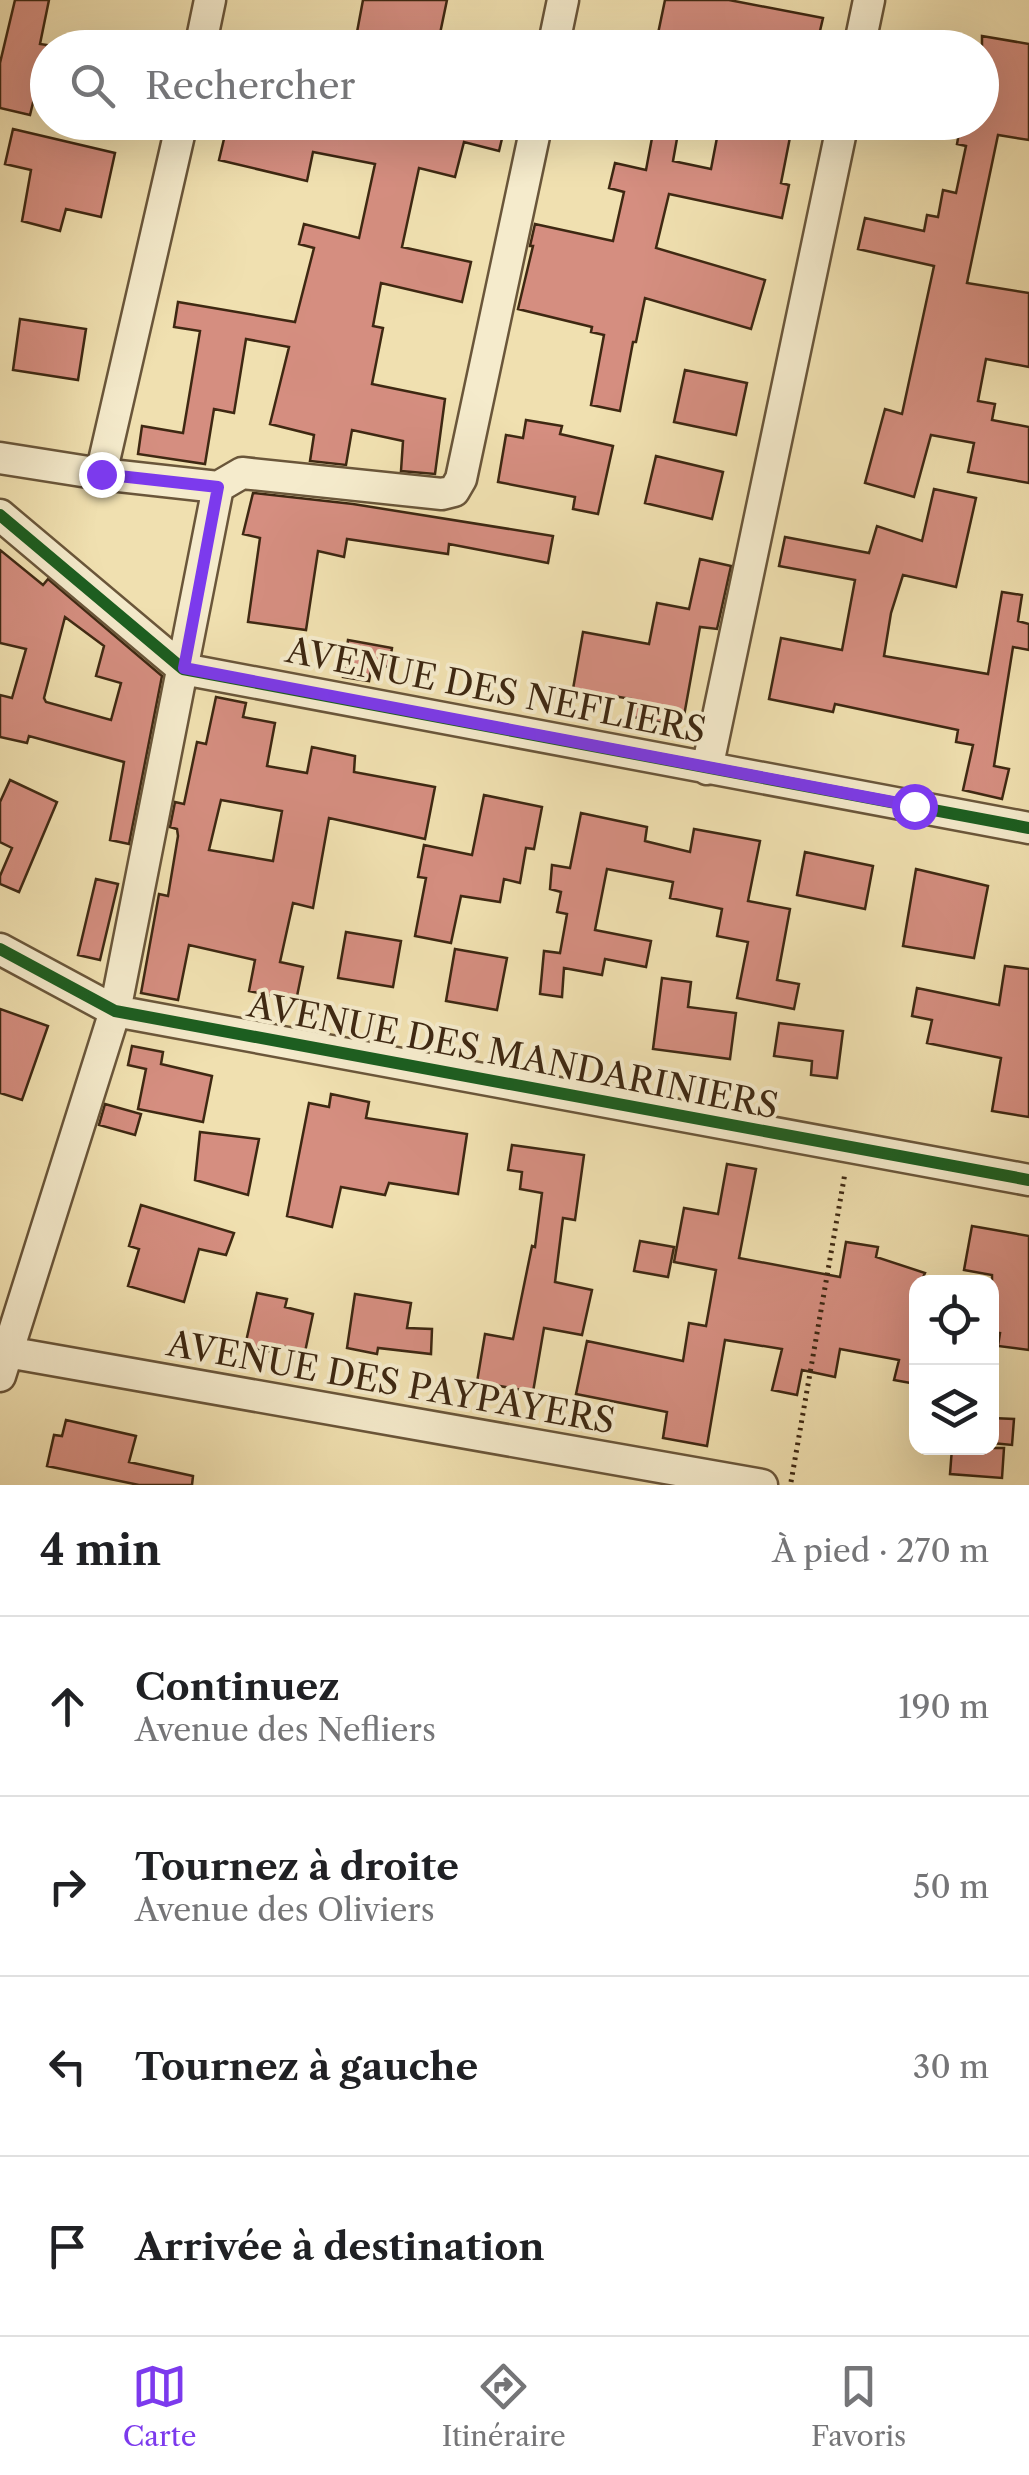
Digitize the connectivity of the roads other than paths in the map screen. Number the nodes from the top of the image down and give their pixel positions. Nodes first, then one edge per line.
1 (210, 0) edge
2 (564, 0) edge
3 (869, 0) edge
4 (204, 30) edge
5 (557, 30) edge
6 (863, 30) edge
7 (178, 140) edge
8 (533, 140) edge
9 (839, 140) edge
10 (0, 458) edge
11 (101, 474) junction
12 (218, 487) junction
13 (0, 515) edge
14 (184, 668) junction
15 (706, 768) junction
16 (1029, 828) edge
17 (0, 949) edge
18 (116, 1011) junction
19 (1029, 1180) edge
20 (4, 1364) edge
21 (762, 1485) edge

1 - 4 street
2 - 5 street
3 - 6 street
7 - 11 street
8 - 12 street
9 - 15 street
10 - 11 street
11 - 12 street
12 - 14 street
13 - 14 street, AVENUE DES NEFLIERS
14 - 15 street, AVENUE DES NEFLIERS
14 - 18 street
15 - 16 street, AVENUE DES NEFLIERS
17 - 18 street, AVENUE DES MANDARINIERS
18 - 19 street, AVENUE DES MANDARINIERS
18 - 20 street
20 - 21 street, AVENUE DES PAYPAYERS

